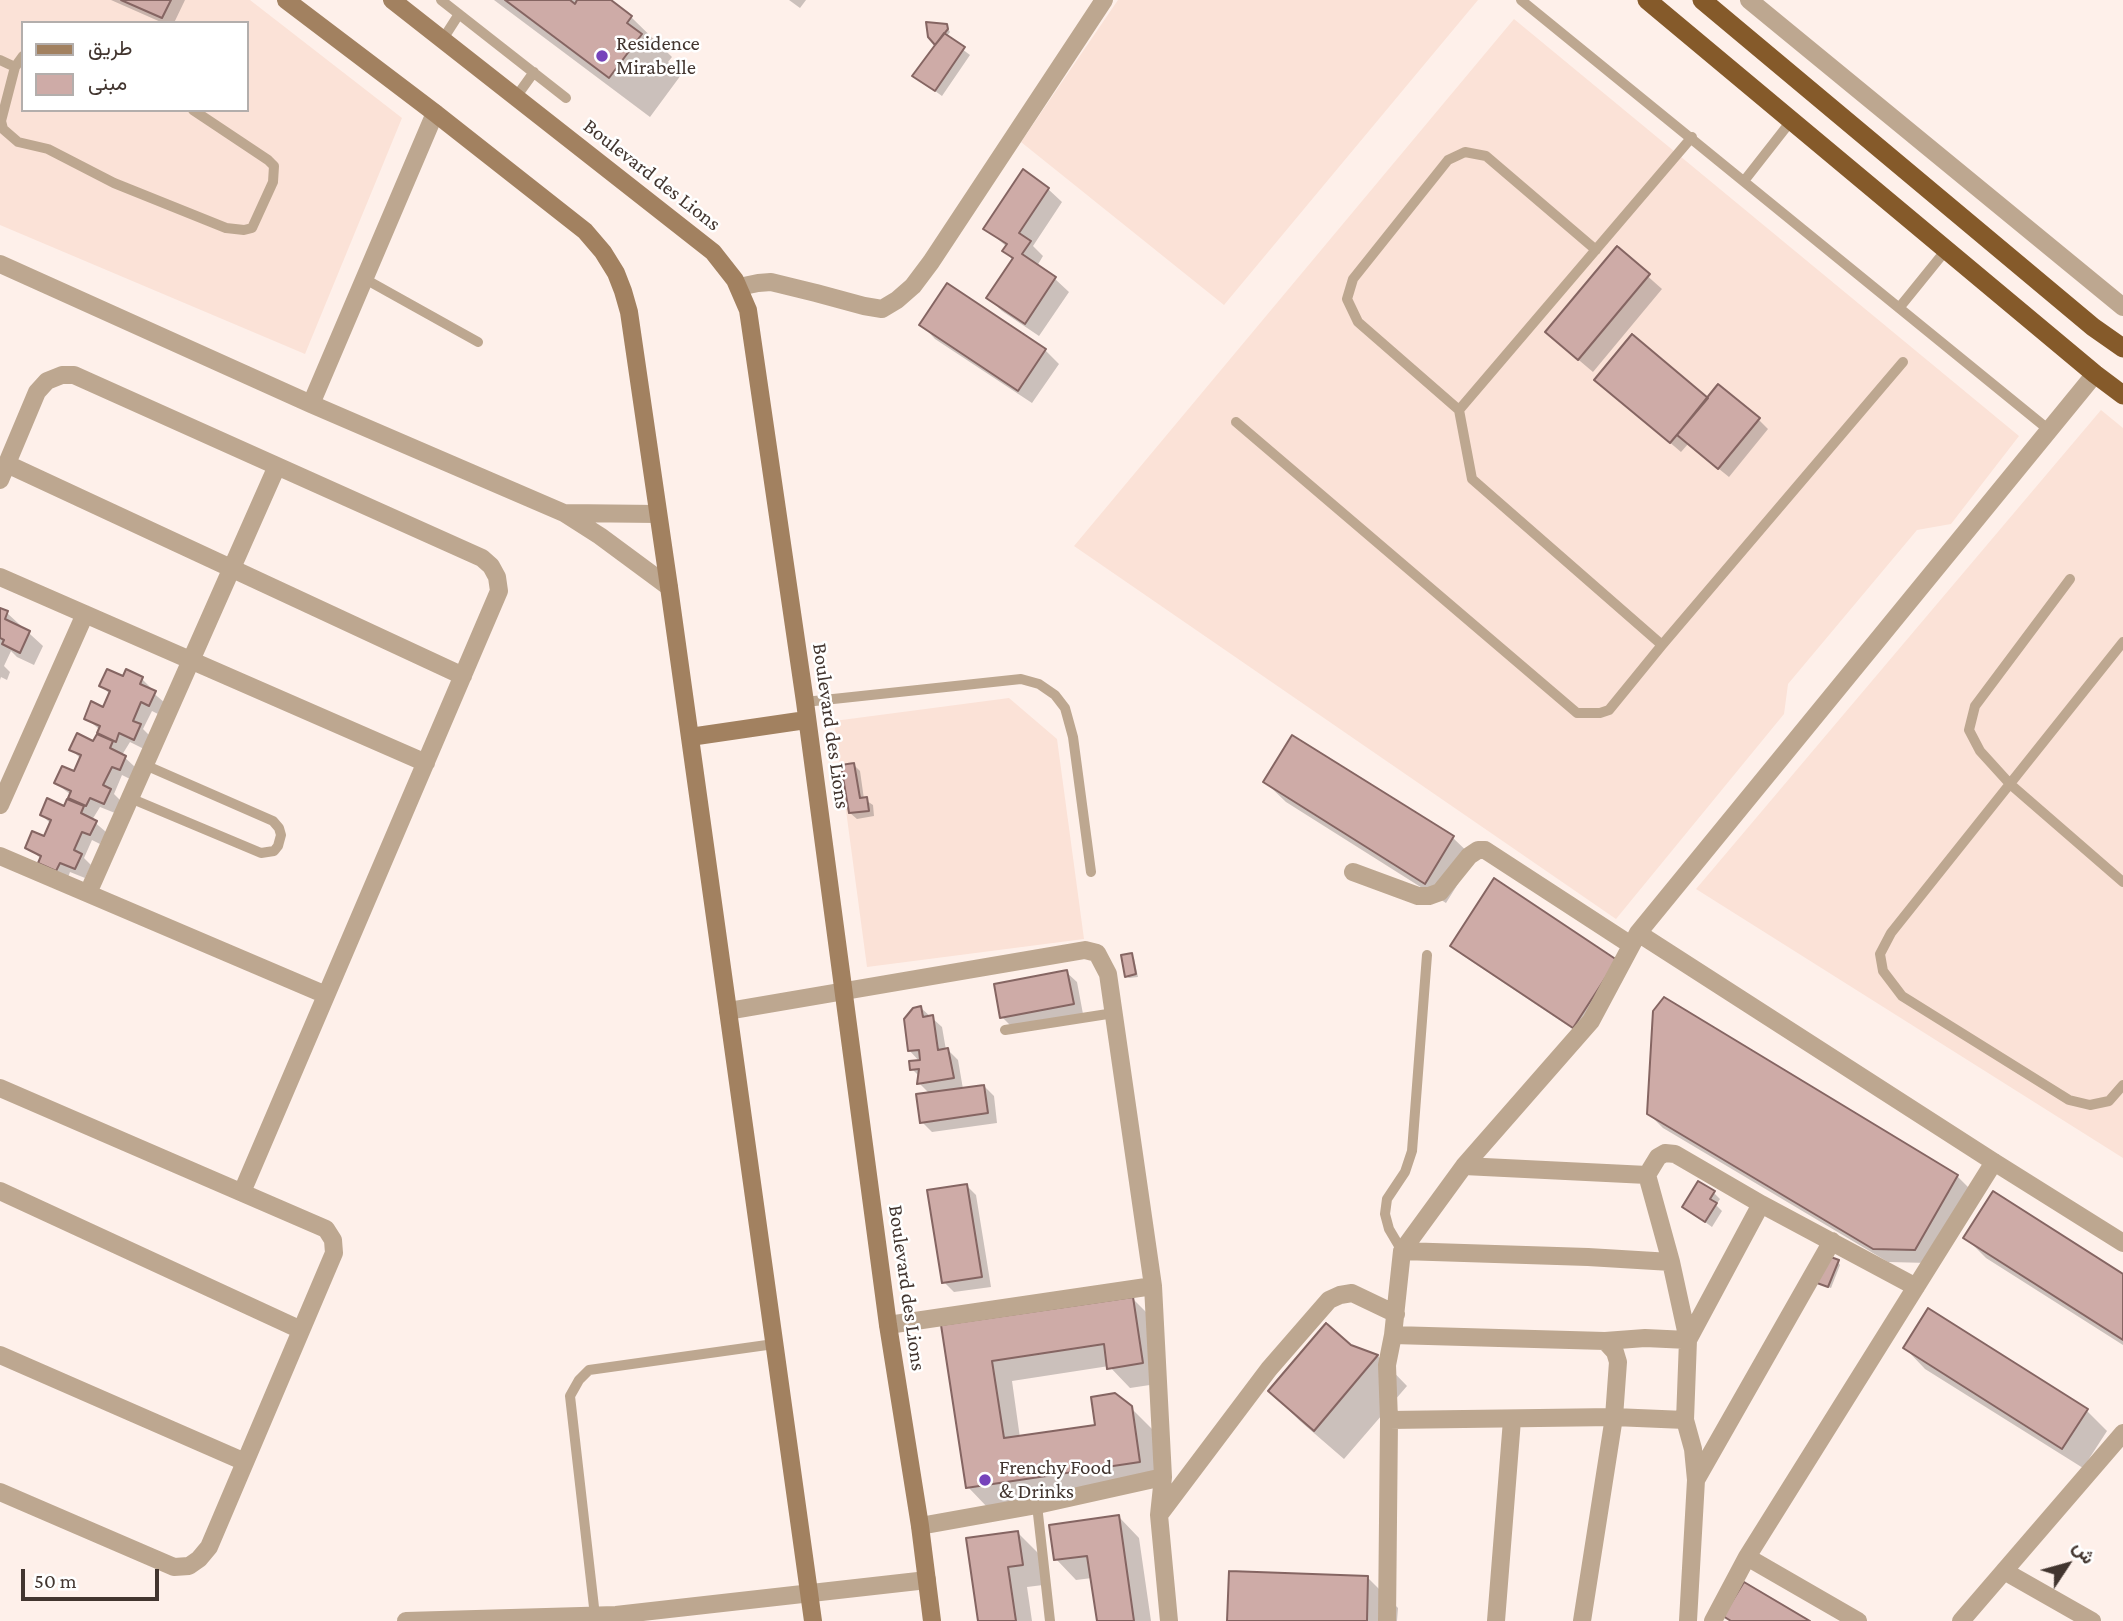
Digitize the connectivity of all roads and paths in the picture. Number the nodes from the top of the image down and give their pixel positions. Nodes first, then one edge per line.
1 (286, 0) edge
2 (392, 0) edge
3 (441, 0) edge
4 (1104, 0) edge
5 (1521, 0) edge
6 (1647, 0) edge
7 (1702, 0) edge
8 (1749, 0) edge
9 (459, 14) junction
10 (443, 39) junction
11 (0, 60) edge
12 (21, 60) edge
13 (15, 67) junction
14 (534, 72) junction
15 (516, 97) junction
16 (566, 98) dead end
17 (196, 112) edge
18 (435, 113) junction
19 (1791, 121) junction
20 (1692, 137) junction
21 (1744, 181) junction
22 (1596, 250) junction
23 (1946, 250) junction
24 (0, 264) edge
25 (365, 279) junction
26 (739, 288) junction
27 (1899, 307) junction
28 (2123, 307) edge
29 (478, 342) dead end
30 (2123, 348) edge
31 (1903, 362) dead end
32 (2095, 374) junction
33 (2123, 395) edge
34 (311, 404) junction
35 (1459, 410) junction
36 (1236, 422) dead end
37 (2049, 430) junction
38 (277, 466) junction
39 (3, 472) edge
40 (564, 513) junction
41 (658, 513) junction
42 (231, 568) junction
43 (0, 577) edge
44 (2070, 579) dead end
45 (669, 587) junction
46 (85, 614) junction
47 (2123, 642) edge
48 (1662, 645) junction
49 (191, 660) junction
50 (463, 676) junction
51 (806, 711) junction
52 (690, 737) junction
53 (426, 763) junction
54 (145, 765) junction
55 (2010, 784) junction
56 (130, 798) junction
57 (0, 805) edge
58 (0, 856) edge
59 (1091, 872) dead end
60 (1353, 872) dead end
61 (2123, 881) edge
62 (88, 893) junction
63 (1635, 939) junction
64 (1427, 955) dead end
65 (844, 992) junction
66 (326, 995) junction
67 (728, 1011) junction
68 (1114, 1013) junction
69 (1005, 1030) dead end
70 (2123, 1085) edge
71 (0, 1088) edge
72 (1994, 1162) junction
73 (1464, 1166) junction
74 (1647, 1175) junction
75 (0, 1191) edge
76 (242, 1192) junction
77 (1761, 1204) junction
78 (1832, 1241) junction
79 (2123, 1243) edge
80 (1402, 1251) junction
81 (1671, 1262) junction
82 (1153, 1286) junction
83 (1916, 1287) junction
84 (1396, 1314) junction
85 (888, 1325) junction
86 (301, 1330) junction
87 (1393, 1335) junction
88 (1688, 1340) junction
89 (1605, 1341) junction
90 (774, 1344) junction
91 (0, 1355) edge
92 (1614, 1417) junction
93 (1389, 1420) junction
94 (1512, 1420) junction
95 (1685, 1420) junction
96 (2123, 1433) edge
97 (245, 1462) junction
98 (1163, 1477) junction
99 (1696, 1480) junction
100 (0, 1492) edge
101 (1037, 1505) junction
102 (1159, 1515) junction
103 (920, 1526) junction
104 (1747, 1557) junction
105 (2004, 1571) junction
106 (927, 1580) junction
107 (809, 1594) junction
108 (595, 1616) junction
109 (616, 1618) edge
110 (1716, 1620) edge
111 (406, 1621) edge
112 (813, 1621) edge
113 (932, 1621) edge
114 (1051, 1621) edge
115 (1169, 1621) edge
116 (1387, 1621) edge
117 (1496, 1621) edge
118 (1582, 1621) edge
119 (1688, 1621) edge
120 (1858, 1621) edge
121 (1961, 1621) edge
122 (2092, 1621) edge

1 - 18 main road
2 - 10 main road, Boulevard des Lions
3 - 9 lane
4 - 26 street
5 - 20 lane
6 - 19 highway
7 - 30 highway
8 - 28 street
9 - 10 lane
9 - 14 lane
10 - 15 main road, Boulevard des Lions
11 - 13 lane
12 - 13 lane
13 - 17 lane
14 - 15 lane
14 - 16 lane
15 - 26 main road, Boulevard des Lions
18 - 25 street
18 - 41 main road
19 - 21 lane
19 - 23 highway
20 - 21 lane
20 - 22 lane
21 - 27 lane
22 - 35 lane
22 - 35 lane
23 - 27 lane
23 - 32 highway
24 - 34 street
25 - 29 lane
25 - 34 street
26 - 51 main road, Boulevard des Lions
27 - 37 lane
31 - 48 lane
32 - 33 highway
32 - 37 street
34 - 40 street
35 - 48 lane
36 - 48 lane
37 - 63 street
38 - 39 street
38 - 42 street
38 - 50 street
39 - 42 street
40 - 41 street
40 - 45 street
41 - 45 main road
42 - 49 street
42 - 50 street
43 - 46 street
44 - 55 lane
45 - 52 main road
46 - 49 street
46 - 57 street
47 - 55 lane
49 - 53 street
49 - 54 street
50 - 53 street
51 - 52 main road
51 - 59 lane
51 - 65 main road, Boulevard des Lions
52 - 67 main road
53 - 66 street
54 - 56 street
54 - 56 lane
55 - 61 lane
55 - 70 lane
56 - 62 street
58 - 62 street
60 - 63 street
62 - 66 street
63 - 72 street
63 - 73 street
64 - 80 lane
65 - 67 street
65 - 68 street
65 - 85 main road, Boulevard des Lions
66 - 76 street
67 - 90 main road
68 - 69 lane
68 - 82 street
71 - 76 street
72 - 79 street
72 - 83 street
73 - 74 street
73 - 80 street
74 - 77 street
74 - 81 street
75 - 86 street
76 - 86 street
77 - 78 street
77 - 88 street
78 - 83 street
78 - 99 street
80 - 81 street
80 - 84 street
81 - 88 street
82 - 85 street
82 - 98 street
83 - 104 street
84 - 87 street
84 - 102 street
85 - 103 main road, Boulevard des Lions
86 - 97 street
87 - 89 street
87 - 93 street
88 - 89 street
88 - 95 street
89 - 92 street
90 - 107 main road
90 - 108 lane
91 - 97 street
92 - 94 street
92 - 95 street
92 - 118 street
93 - 94 street
93 - 116 street
94 - 117 street
95 - 99 street
96 - 105 street
97 - 100 street
98 - 101 street
98 - 102 street
99 - 119 street
101 - 103 street
101 - 114 lane
102 - 115 street
103 - 106 main road, Boulevard des Lions
104 - 110 street
104 - 120 street
105 - 121 street
105 - 122 street
106 - 107 street
106 - 113 main road, Boulevard des Lions
107 - 109 street
107 - 112 main road
108 - 109 street
108 - 111 street

